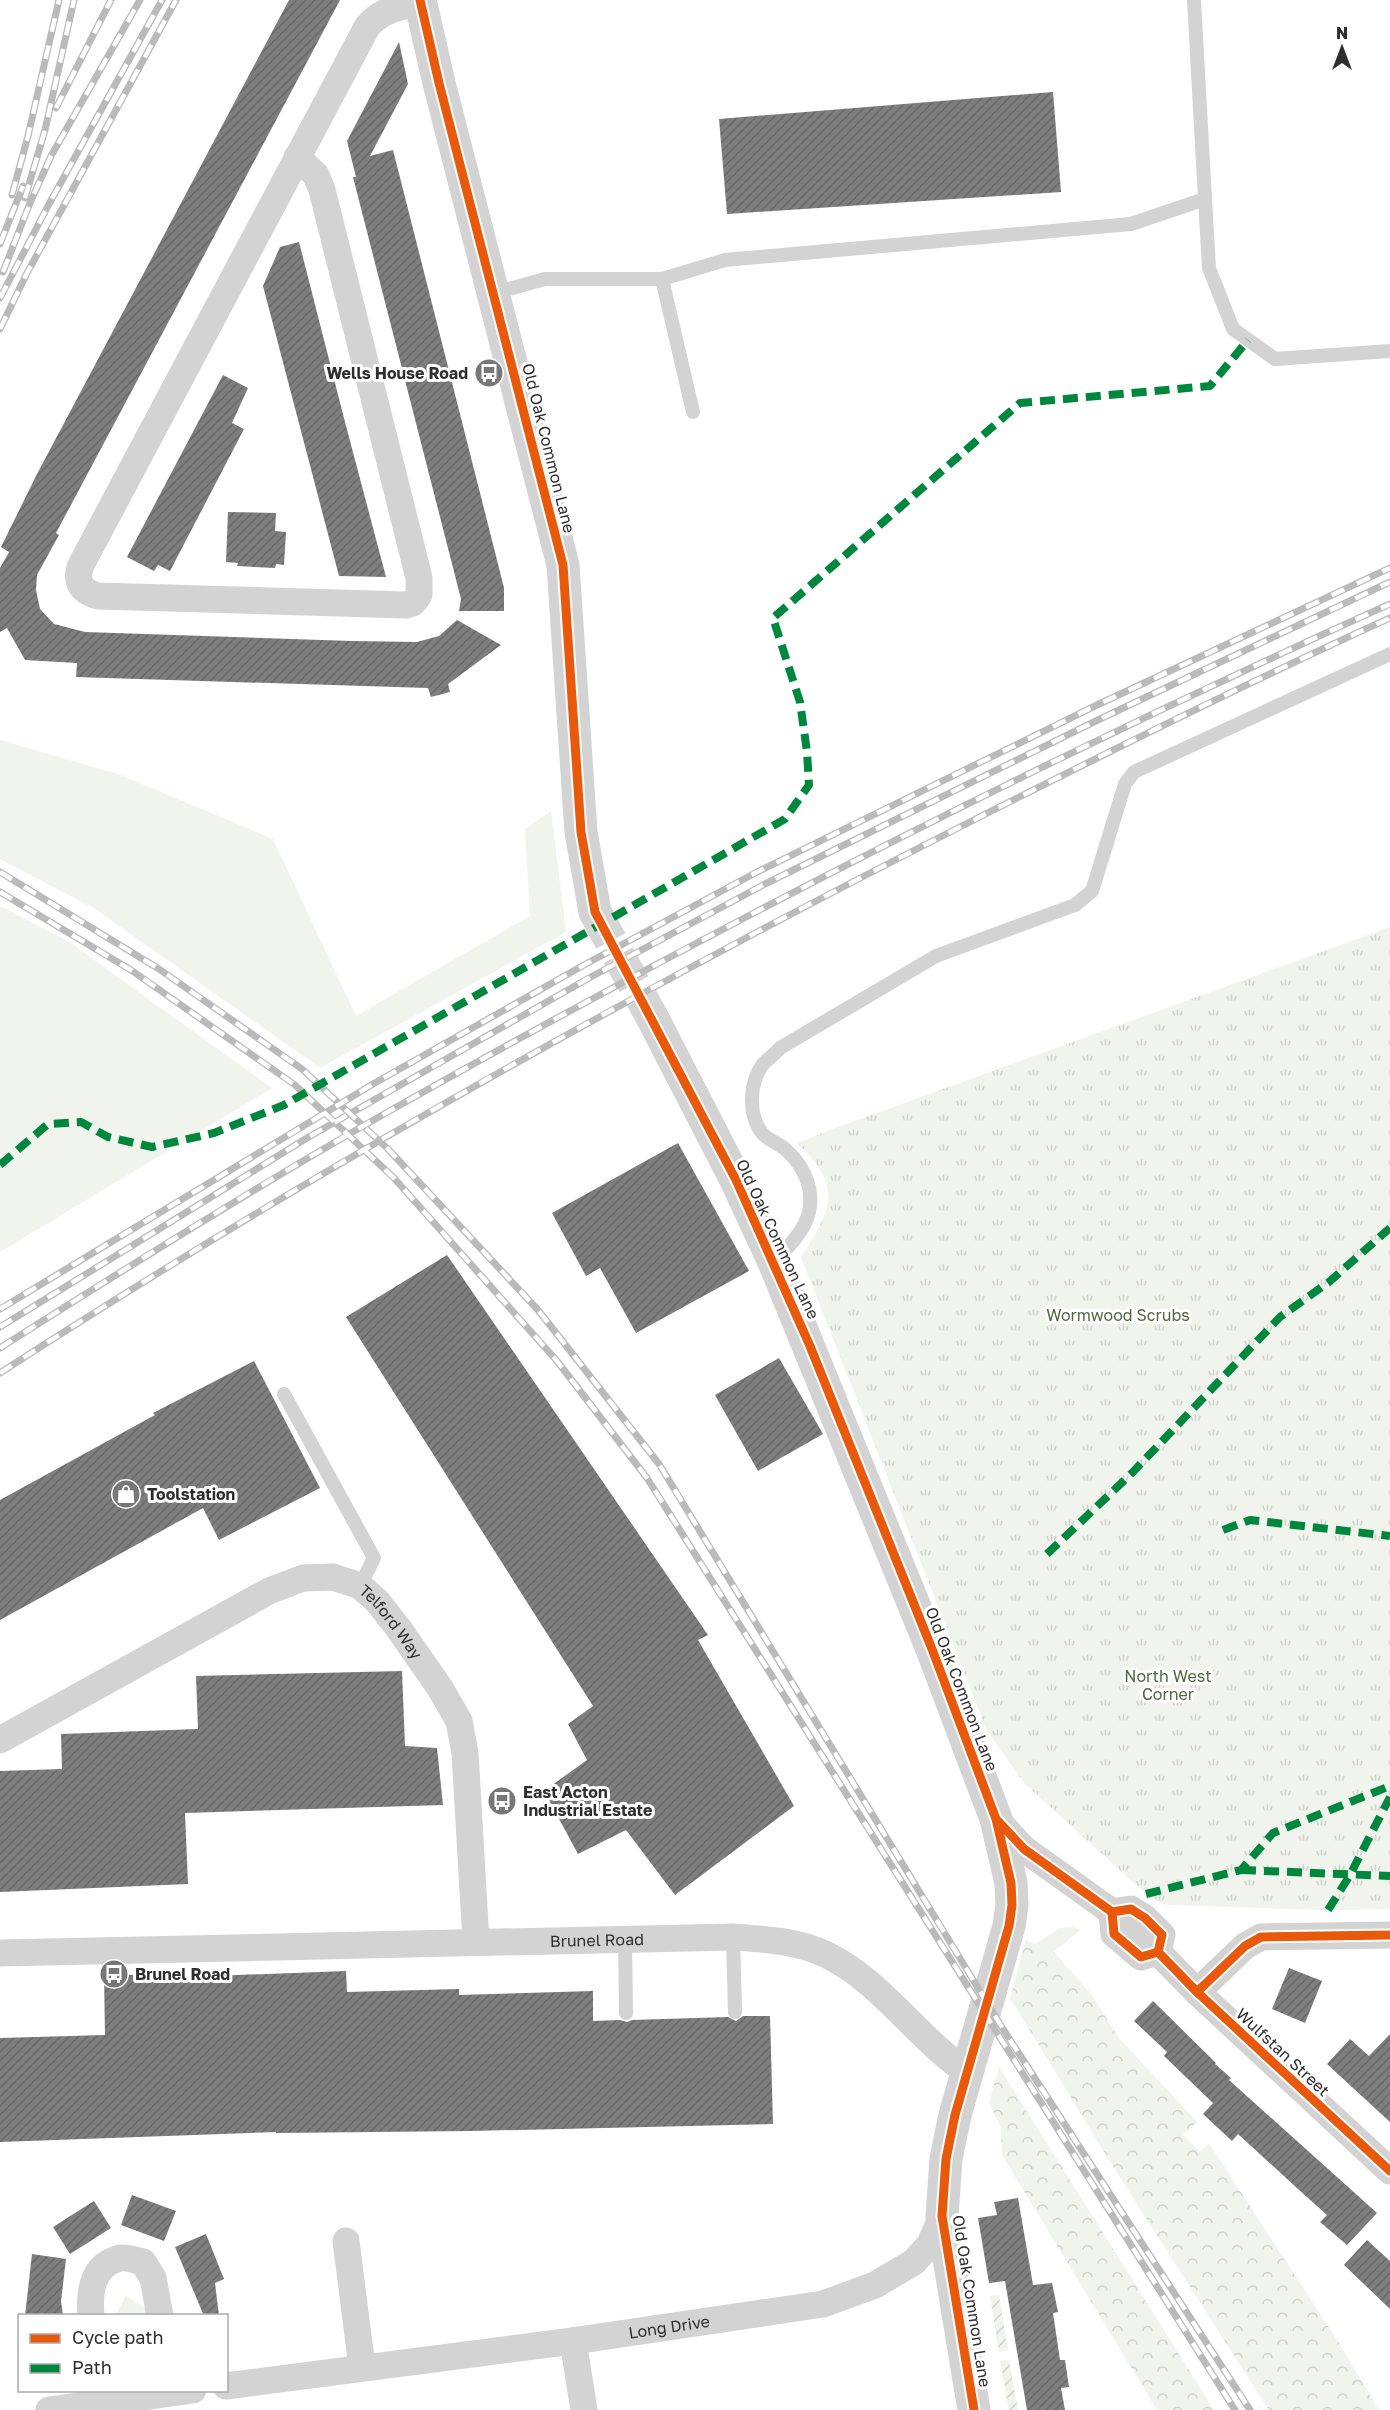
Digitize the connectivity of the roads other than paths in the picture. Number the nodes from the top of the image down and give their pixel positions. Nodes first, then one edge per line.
1 (1194, 0) edge
2 (420, 1) edge
3 (297, 157) junction
4 (1205, 199) junction
5 (662, 279) junction
6 (494, 293) junction
7 (1390, 351) edge
8 (693, 412) dead end
9 (1390, 654) edge
10 (595, 912) tunnel mouth
11 (653, 1019) tunnel mouth
12 (774, 1262) junction
13 (284, 1394) dead end
14 (360, 1586) junction
15 (0, 1740) edge
16 (996, 1819) junction
17 (1390, 1935) edge
18 (733, 1937) junction
19 (625, 1939) junction
20 (477, 1942) junction
21 (0, 1953) edge
22 (1197, 1992) junction
23 (735, 2012) dead end
24 (626, 2013) dead end
25 (968, 2072) junction
26 (1390, 2171) edge
27 (942, 2216) junction
28 (346, 2241) dead end
29 (91, 2314) edge
30 (160, 2314) edge
31 (573, 2341) junction
32 (362, 2367) junction
33 (228, 2386) edge
34 (174, 2396) edge
35 (97, 2402) edge
36 (49, 2410) edge
37 (584, 2410) edge
38 (974, 2410) edge

1 - 4 lane
2 - 3 street
2 - 6 street, Old Oak Common Lane
3 - 3 street
4 - 5 lane
4 - 7 lane
5 - 6 lane
5 - 8 lane
6 - 10 street, Old Oak Common Lane
9 - 12 lane
11 - 12 street, Old Oak Common Lane
12 - 16 street, Old Oak Common Lane
13 - 14 lane
14 - 15 street, Telford Way
14 - 20 street, Telford Way
16 - 22 street, Wulfstan Street
16 - 25 street, Old Oak Common Lane
17 - 22 street
18 - 19 street, Brunel Road
18 - 23 lane
18 - 25 street, Brunel Road
19 - 20 street, Brunel Road
19 - 24 lane
20 - 21 street, Brunel Road
22 - 26 street, Wulfstan Street
25 - 27 street, Old Oak Common Lane
27 - 31 street, Long Drive
27 - 38 street, Old Oak Common Lane
28 - 32 street
29 - 30 street
31 - 32 street, Long Drive
31 - 37 street
32 - 33 street, Long Drive
34 - 35 street
35 - 36 street

